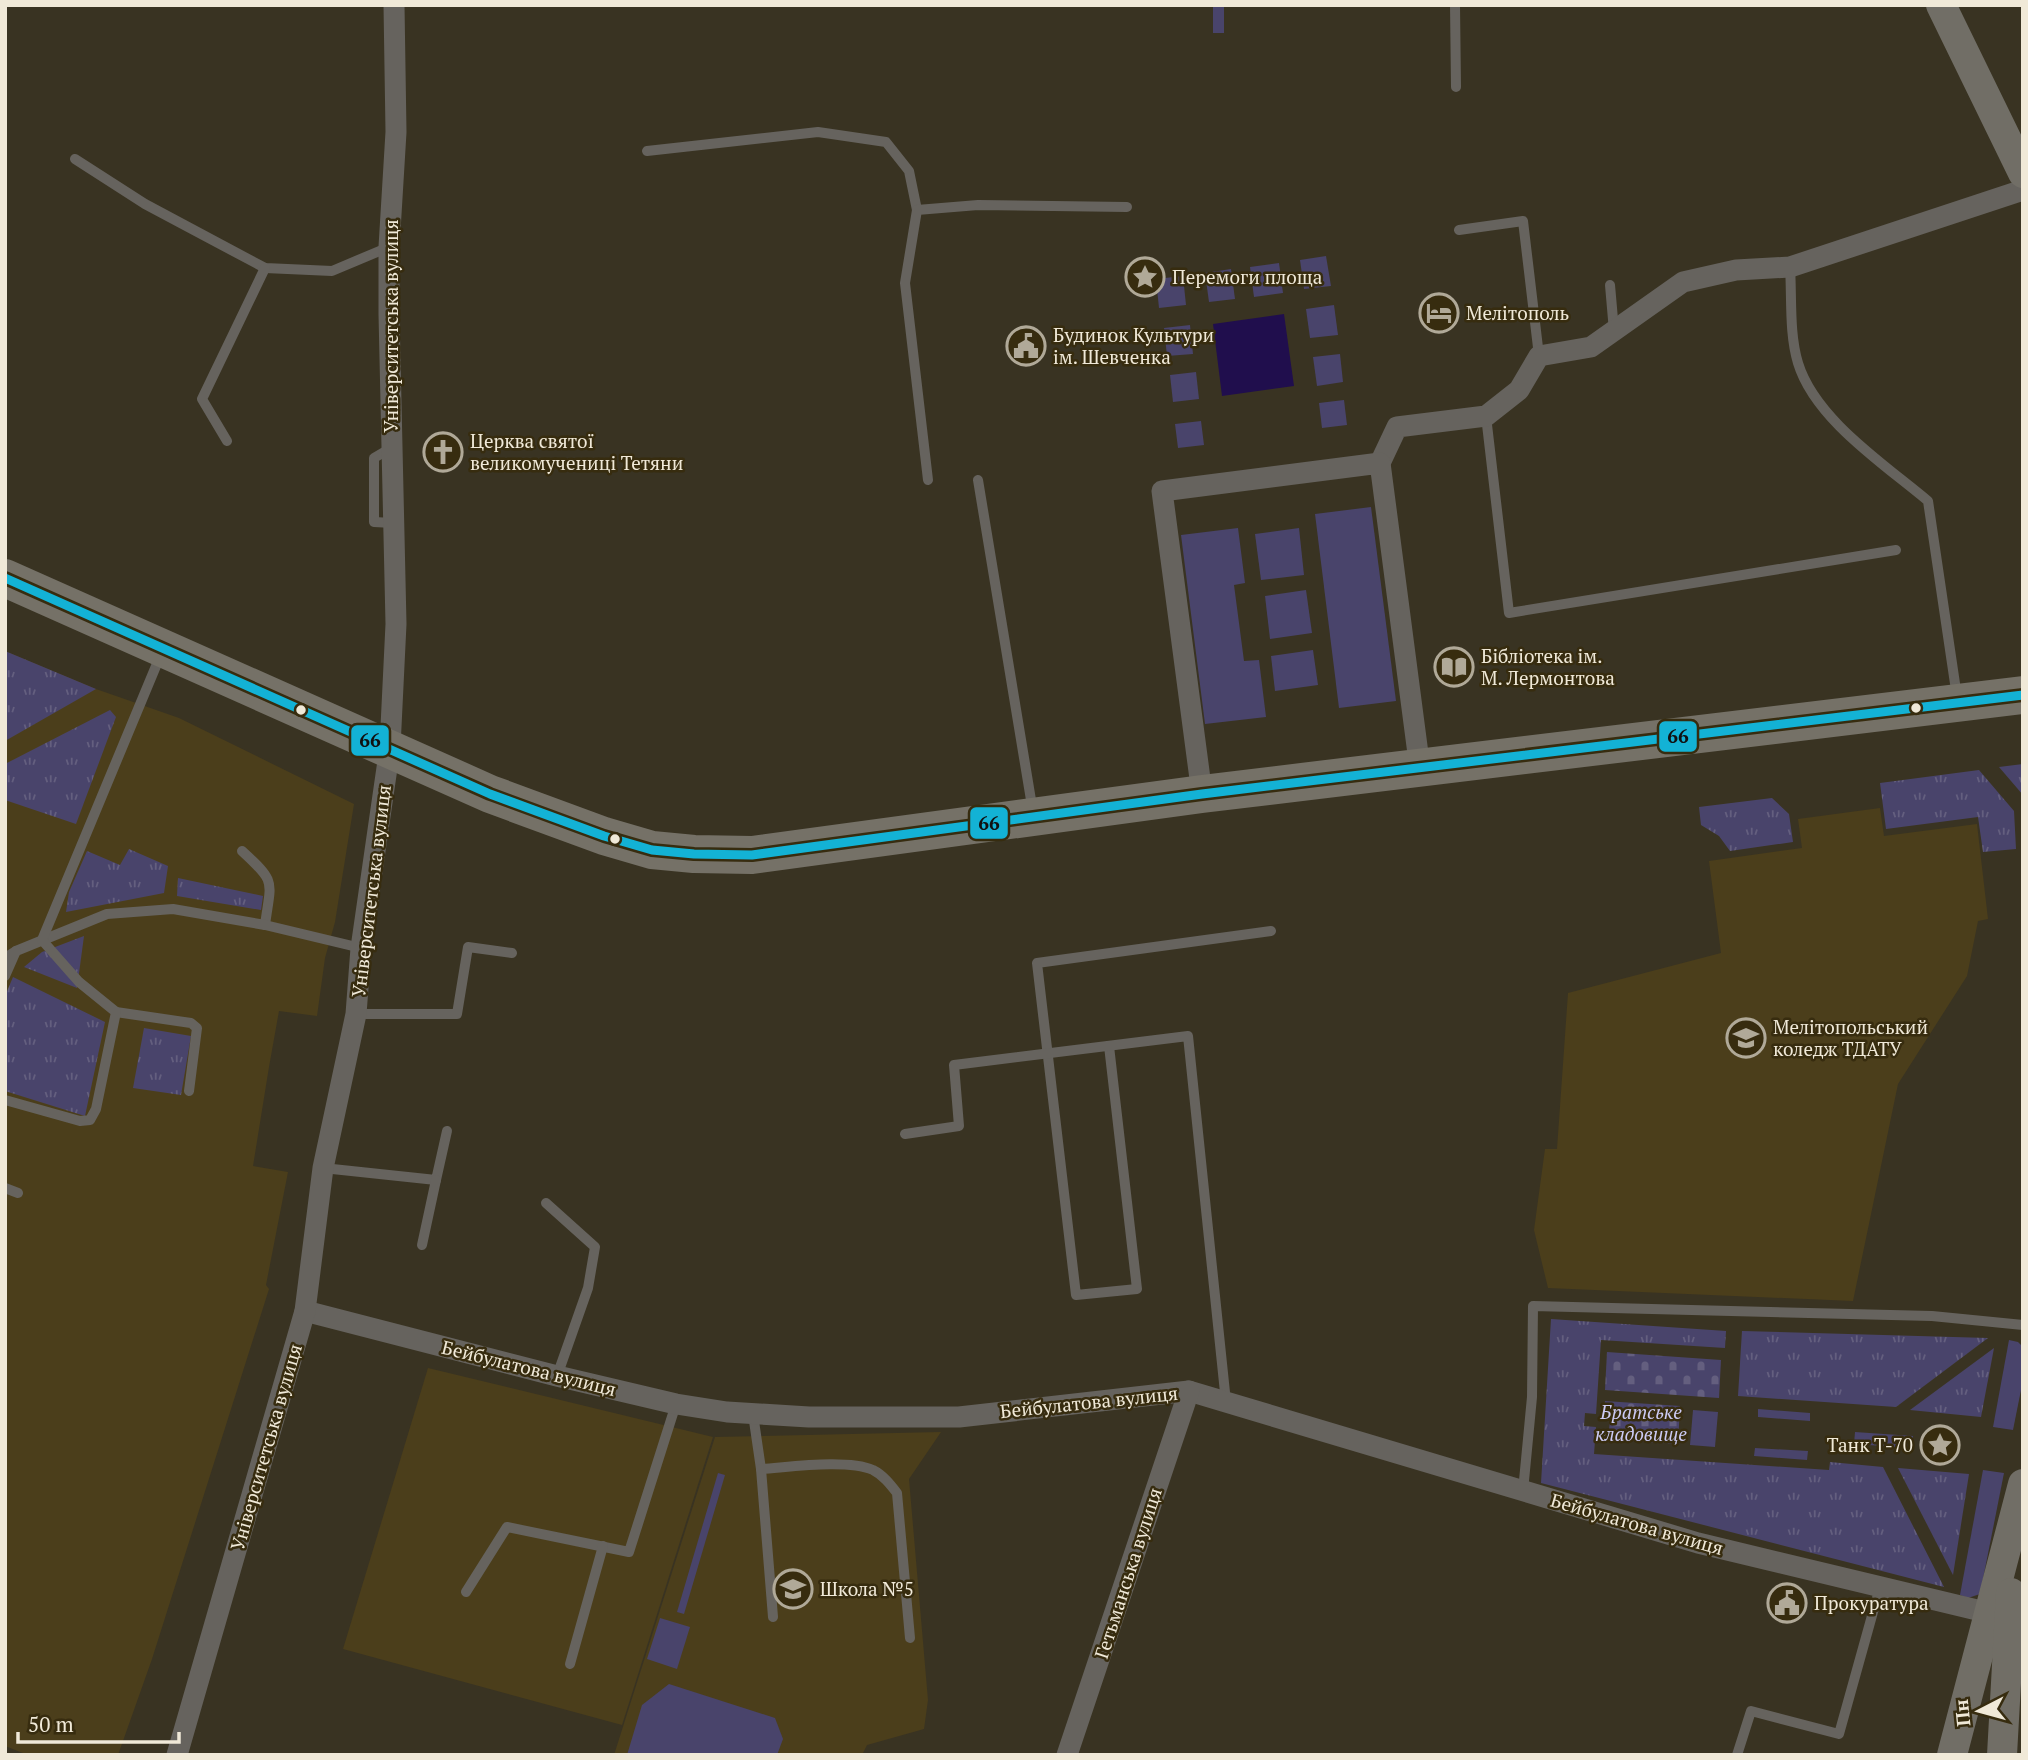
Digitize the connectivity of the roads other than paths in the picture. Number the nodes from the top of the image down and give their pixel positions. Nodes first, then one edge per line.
1 (394, 5) edge
2 (1455, 5) edge
3 (1941, 5) edge
4 (1456, 87) dead end
5 (647, 151) dead end
6 (75, 159) dead end
7 (2023, 173) edge
8 (2023, 190) edge
9 (1126, 207) dead end
10 (917, 210) junction
11 (1459, 230) dead end
12 (389, 247) junction
13 (1790, 267) junction
14 (265, 268) junction
15 (1610, 285) dead end
16 (1614, 331) junction
17 (1539, 356) junction
18 (1486, 416) junction
19 (227, 441) dead end
20 (1380, 463) junction
21 (928, 480) dead end
22 (978, 480) dead end
23 (1896, 550) dead end
24 (5, 578) edge
25 (163, 648) junction
26 (2023, 695) edge
27 (1957, 704) junction
28 (390, 747) junction
29 (1420, 769) junction
30 (1202, 794) junction
31 (1034, 818) junction
32 (242, 851) dead end
33 (265, 925) junction
34 (1271, 931) dead end
35 (42, 940) junction
36 (361, 948) junction
37 (16, 951) junction
38 (512, 953) dead end
39 (5, 958) edge
40 (5, 976) edge
41 (116, 1012) junction
42 (356, 1014) junction
43 (1108, 1046) junction
44 (1049, 1053) junction
45 (190, 1091) dead end
46 (5, 1100) edge
47 (447, 1131) dead end
48 (905, 1134) dead end
49 (323, 1168) junction
50 (436, 1180) junction
51 (5, 1188) edge
52 (18, 1193) dead end
53 (546, 1203) dead end
54 (422, 1245) dead end
55 (306, 1311) junction
56 (2023, 1325) edge
57 (557, 1376) junction
58 (1189, 1391) junction
59 (1226, 1402) junction
60 (676, 1404) junction
61 (753, 1413) junction
62 (761, 1469) junction
63 (1523, 1491) junction
64 (2020, 1496) edge
65 (603, 1546) junction
66 (1880, 1587) junction
67 (466, 1592) dead end
68 (773, 1617) dead end
69 (2011, 1619) edge
70 (910, 1639) dead end
71 (570, 1664) dead end
72 (2004, 1718) junction
73 (177, 1755) edge
74 (1068, 1755) edge
75 (1737, 1755) edge
76 (1952, 1755) edge
77 (1989, 1755) edge
78 (2002, 1755) edge

1 - 12 street, Університетська вулиця
2 - 4 lane
3 - 7 main road
5 - 10 lane
6 - 14 lane
8 - 13 street
9 - 10 lane
10 - 21 lane
11 - 17 lane
12 - 14 lane
12 - 28 street, Університетська вулиця
13 - 16 street
13 - 27 lane
14 - 19 lane
15 - 16 lane
16 - 17 street
17 - 18 street
18 - 20 street
18 - 23 lane
20 - 29 street
20 - 30 street
22 - 31 lane
24 - 25 highway
25 - 28 highway
25 - 35 lane
26 - 27 highway
27 - 29 highway
28 - 31 highway
28 - 36 street, Університетська вулиця
29 - 30 highway
30 - 31 highway
32 - 33 lane
33 - 35 lane
33 - 36 lane
34 - 44 lane
35 - 37 lane
35 - 41 lane
36 - 42 street, Університетська вулиця
37 - 39 lane
37 - 40 lane
38 - 42 lane
41 - 45 lane
41 - 46 lane
42 - 49 street, Університетська вулиця
43 - 44 lane
43 - 44 lane
43 - 59 lane
44 - 48 lane
47 - 50 lane
49 - 50 lane
49 - 55 street, Університетська вулиця
50 - 54 lane
51 - 52 lane
53 - 57 lane
55 - 57 street, Бейбулатова вулиця
55 - 73 street, Університетська вулиця
56 - 63 lane
57 - 60 street, Бейбулатова вулиця
58 - 59 street, Бейбулатова вулиця
58 - 61 street, Бейбулатова вулиця
58 - 74 street, Гетьманська вулиця
59 - 63 street, Бейбулатова вулиця
60 - 61 street, Бейбулатова вулиця
60 - 65 lane
61 - 62 lane
62 - 68 lane
62 - 70 lane
63 - 66 street, Бейбулатова вулиця
64 - 69 main road
65 - 67 lane
65 - 71 lane
66 - 69 street, Бейбулатова вулиця
66 - 75 lane
69 - 72 main road
69 - 76 main road
72 - 77 main road
72 - 78 main road

